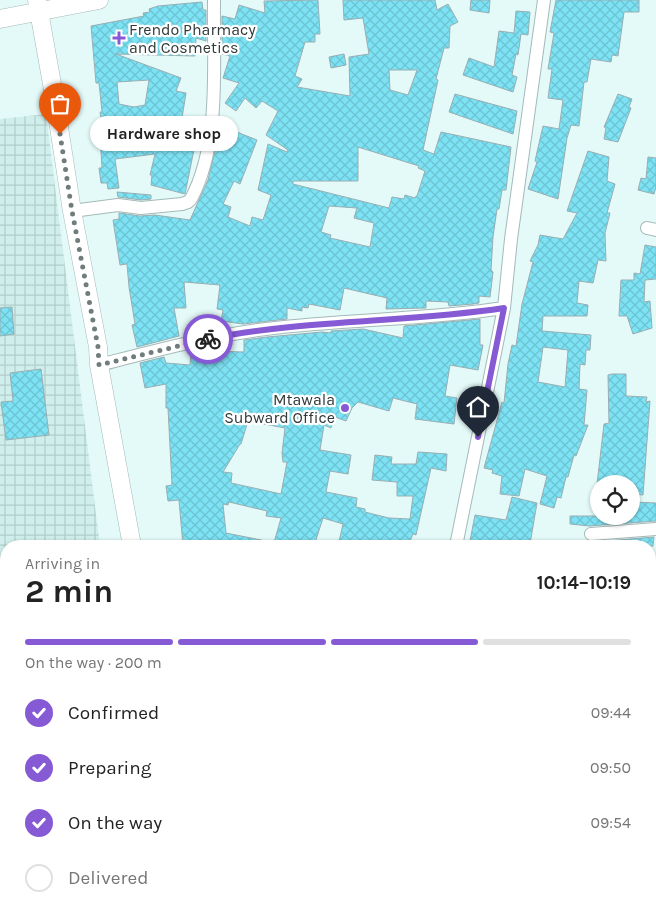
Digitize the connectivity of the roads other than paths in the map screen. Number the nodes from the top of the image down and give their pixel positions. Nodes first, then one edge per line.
1 (99, 0) edge
2 (214, 0) edge
3 (544, 0) edge
4 (38, 6) edge
5 (0, 19) edge
6 (72, 211) junction
7 (504, 308) junction
8 (99, 365) junction
9 (656, 530) edge
10 (591, 534) dead end
11 (131, 540) edge
12 (457, 540) edge

1 - 4 main road
2 - 6 street
3 - 7 street
4 - 5 main road
4 - 6 main road
6 - 8 main road
7 - 8 street
7 - 12 street
8 - 11 main road
9 - 10 street

